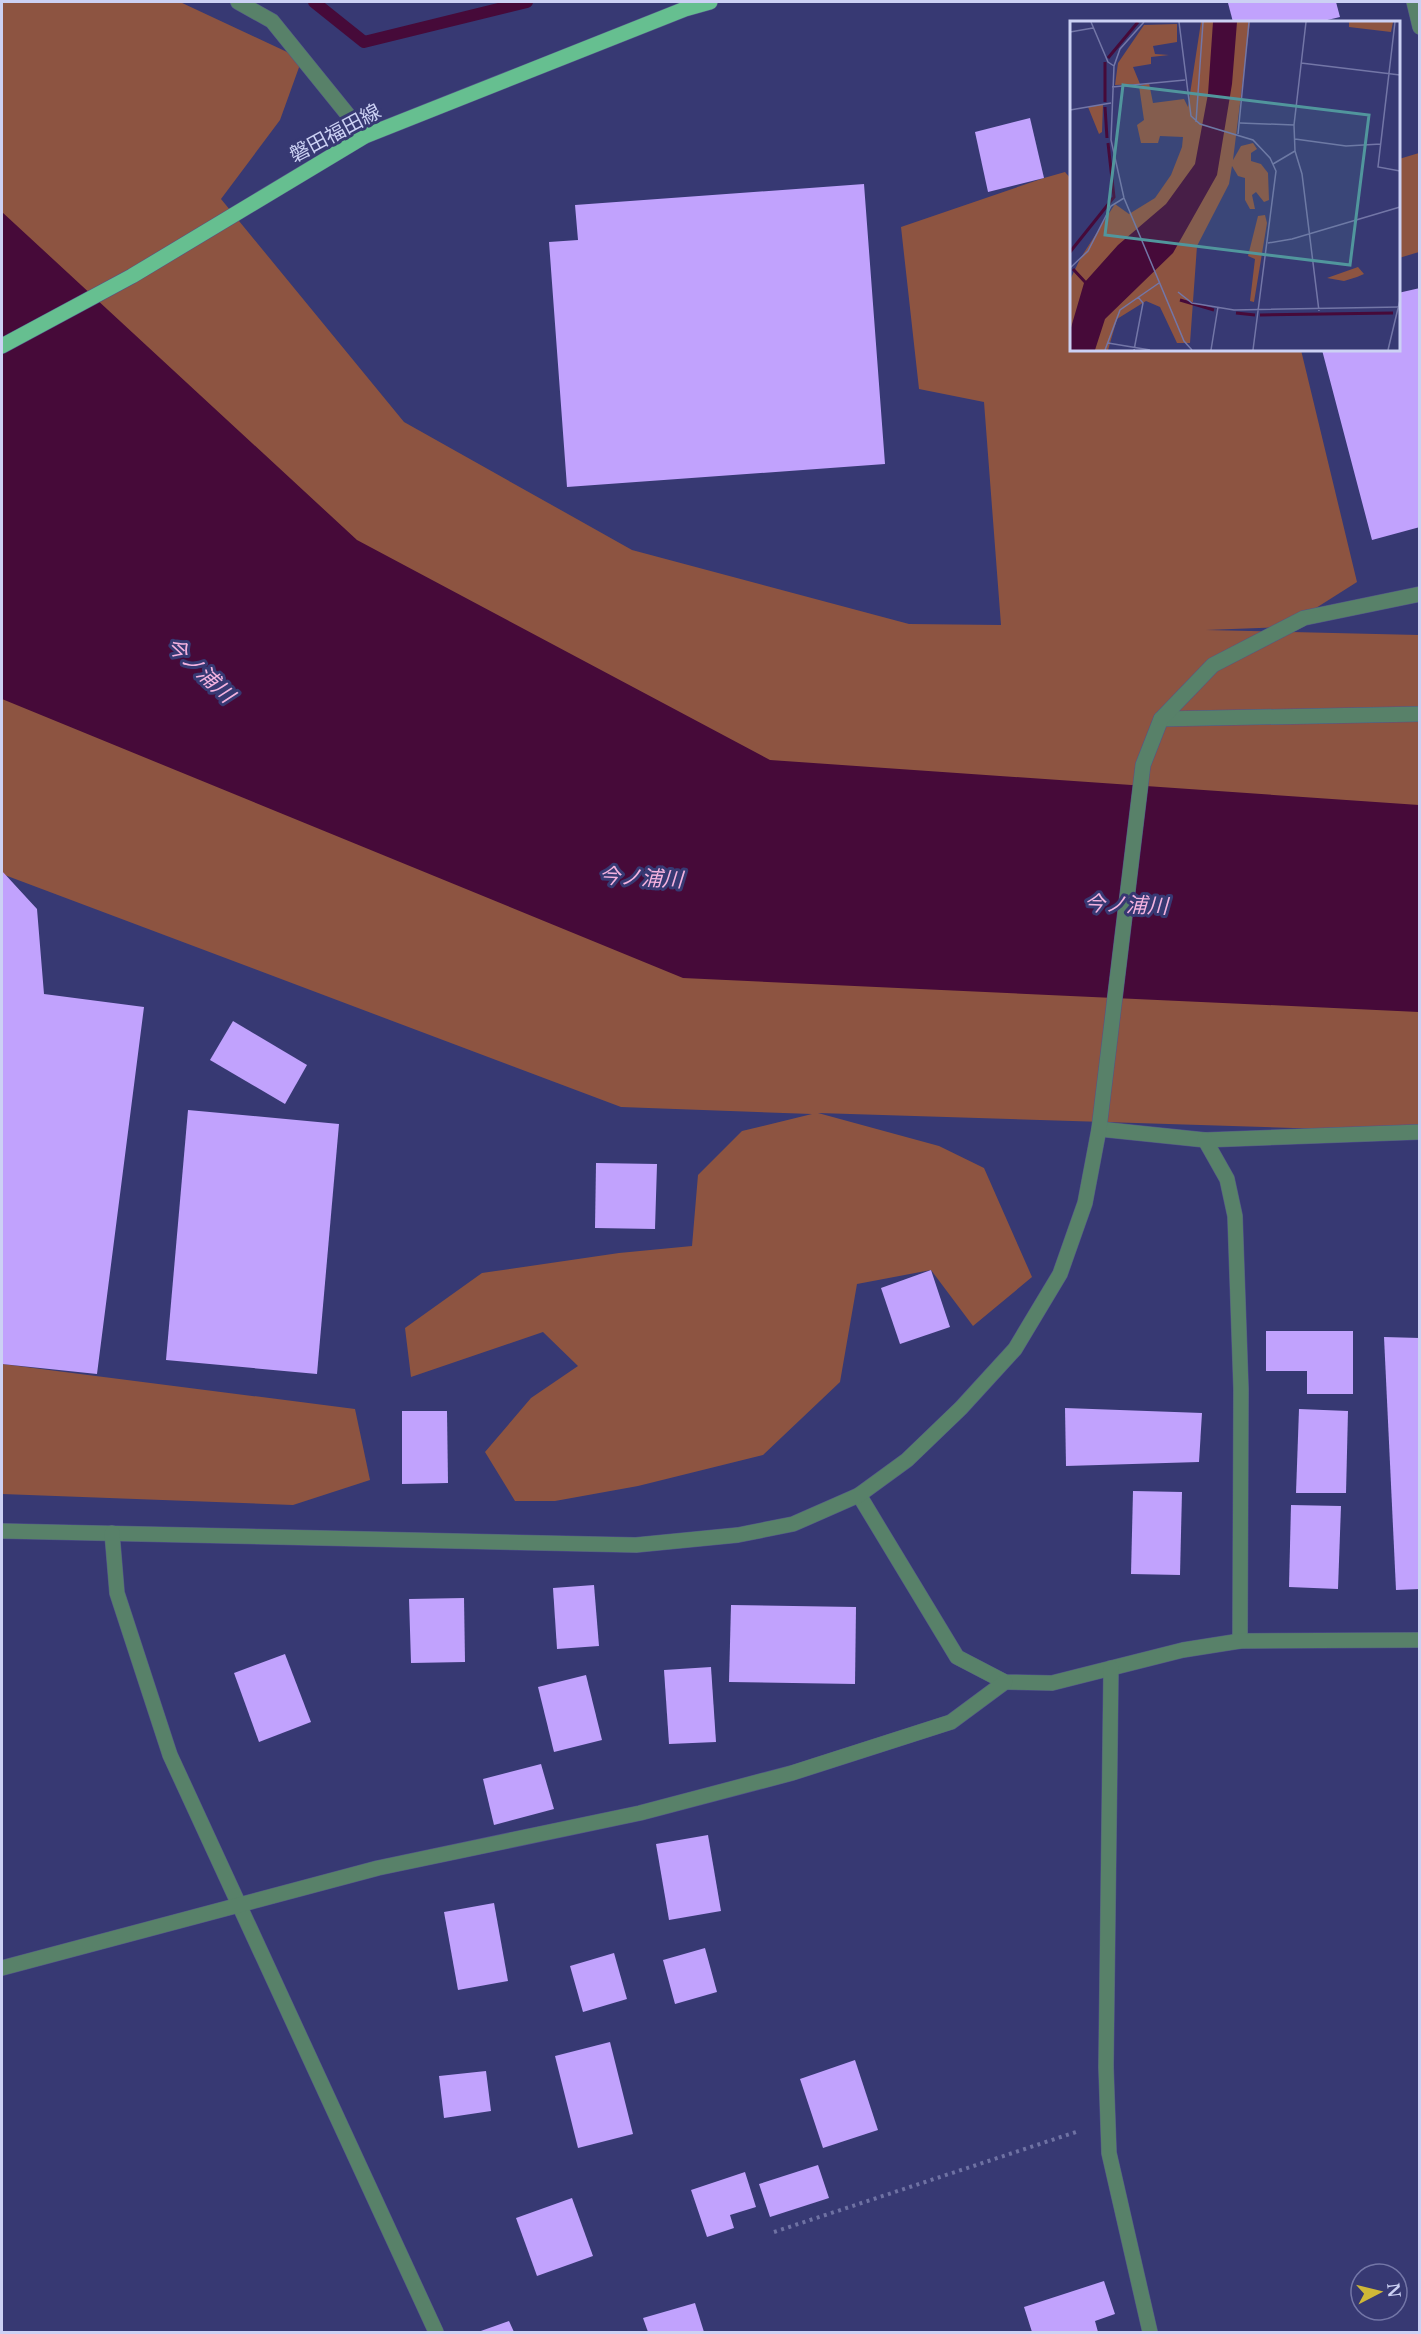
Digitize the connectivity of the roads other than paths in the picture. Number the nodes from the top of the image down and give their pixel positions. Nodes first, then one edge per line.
1 (238, 2) edge
2 (711, 2) edge
3 (1414, 2) edge
4 (1419, 27) edge
5 (364, 136) junction
6 (2, 346) edge
7 (1419, 594) edge
8 (1419, 714) edge
9 (1161, 719) junction
10 (1099, 1129) junction
11 (1419, 1132) edge
12 (1205, 1140) junction
13 (859, 1494) junction
14 (2, 1531) edge
15 (112, 1533) junction
16 (1419, 1640) edge
17 (1240, 1641) junction
18 (1111, 1668) junction
19 (1005, 1682) junction
20 (240, 1905) junction
21 (2, 1968) edge
22 (436, 2332) edge
23 (1150, 2332) edge

1 - 5 street
2 - 5 main road, 磐田福田線
3 - 4 street
5 - 6 main road, 磐田福田線
7 - 9 street
8 - 9 street
9 - 10 street
10 - 12 street
10 - 13 street
11 - 12 street
12 - 17 street
13 - 15 street
13 - 19 street
14 - 15 street
15 - 20 street
16 - 17 street
17 - 18 street
18 - 19 street
18 - 23 street
19 - 20 street
20 - 21 street
20 - 22 street

